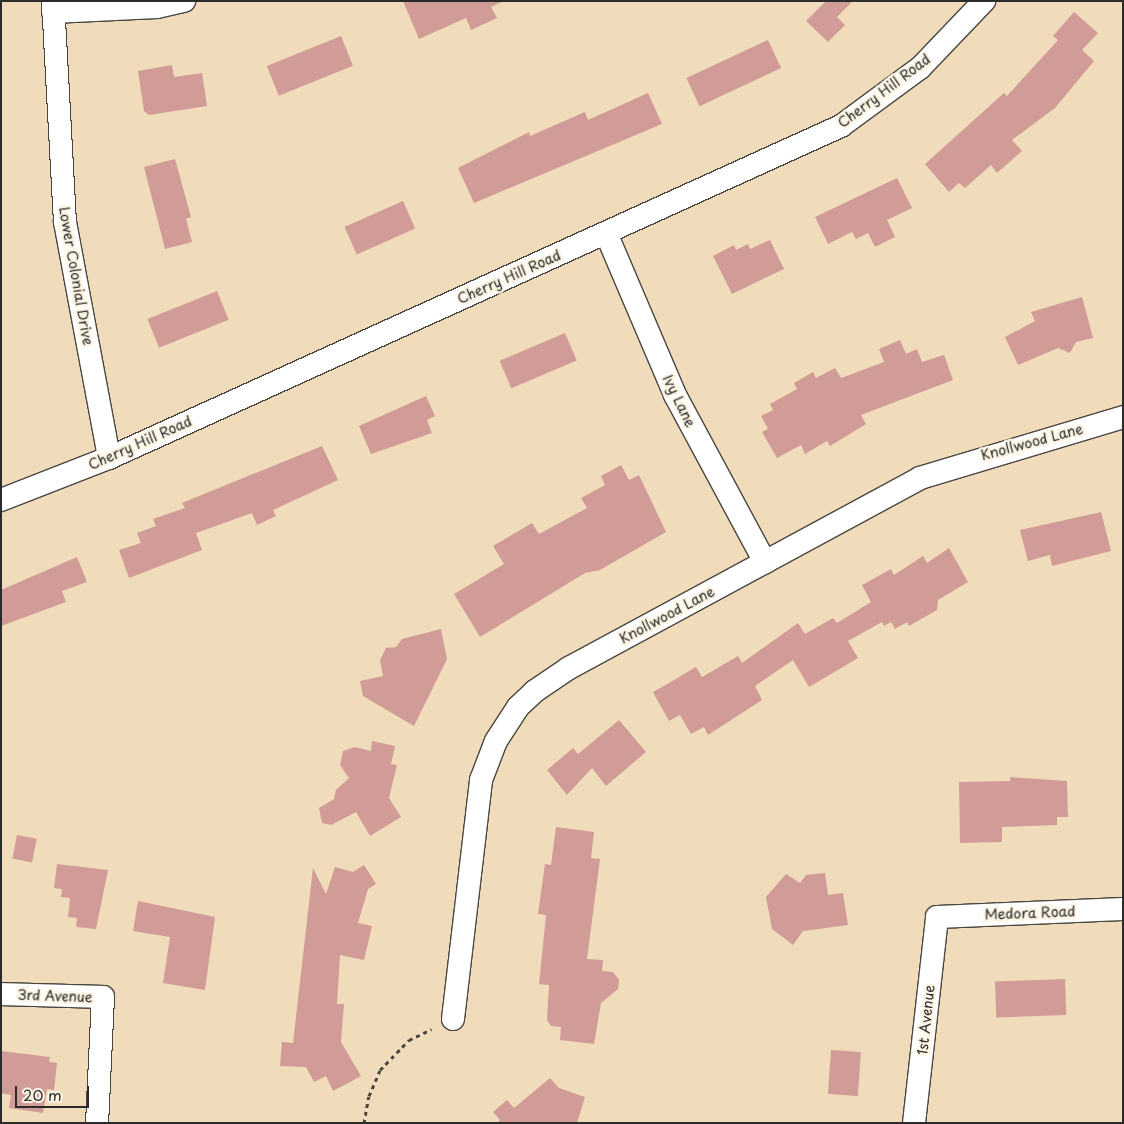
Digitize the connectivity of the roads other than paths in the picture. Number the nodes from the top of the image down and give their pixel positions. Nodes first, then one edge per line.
1 (184, 1) edge
2 (984, 1) edge
3 (53, 7) edge
4 (606, 233) junction
5 (1123, 418) edge
6 (109, 458) junction
7 (1, 500) edge
8 (765, 562) junction
9 (1123, 909) edge
10 (937, 917) joint
11 (1, 994) edge
12 (453, 1019) road end
13 (97, 1123) edge
14 (914, 1123) edge

1 - 3 street
2 - 4 street, Cherry Hill Road
3 - 6 street, Lower Colonial Drive
4 - 6 street, Cherry Hill Road
4 - 8 street, Ivy Lane
5 - 8 street, Knollwood Lane
6 - 7 street, Cherry Hill Road
8 - 12 street, Knollwood Lane
9 - 10 street, Medora Road
10 - 14 street, 1st Avenue
11 - 13 street, 3rd Avenue

